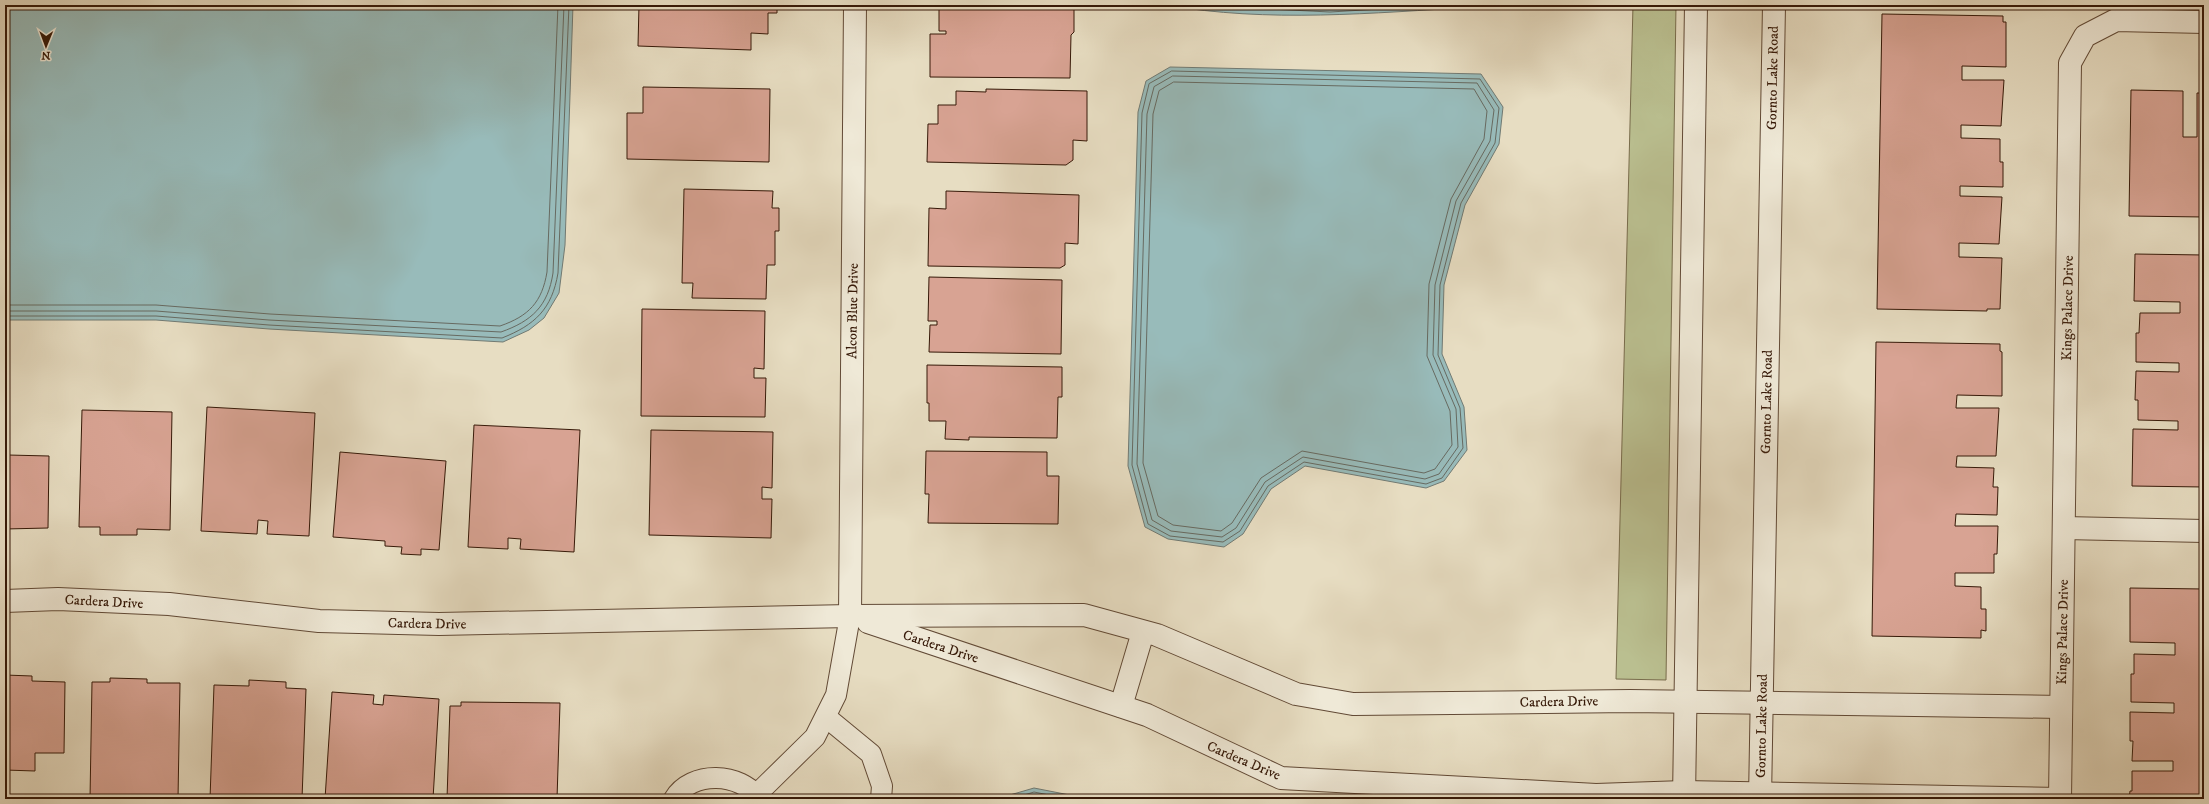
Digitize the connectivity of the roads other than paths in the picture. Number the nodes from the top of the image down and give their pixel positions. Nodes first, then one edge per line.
1 (855, 5) edge
2 (1696, 5) edge
3 (1774, 5) edge
4 (2204, 22) edge
5 (2064, 528) junction
6 (2204, 531) edge
7 (5, 601) edge
8 (850, 616) junction
9 (1143, 632) junction
10 (1685, 703) junction
11 (1761, 704) junction
12 (1121, 706) junction
13 (2061, 707) junction
14 (826, 717) junction
15 (1684, 796) edge
16 (1760, 796) edge
17 (757, 797) edge
18 (674, 799) edge
19 (881, 799) edge
20 (2060, 799) edge

1 - 8 street, Alcon Blue Drive
2 - 10 street
3 - 11 street, Gornto Lake Road
4 - 5 street, Kings Palace Drive
5 - 6 street
5 - 13 street, Kings Palace Drive
7 - 8 street, Cardera Drive
8 - 9 street, Cardera Drive
8 - 12 street, Cardera Drive
8 - 14 lane
9 - 10 street, Cardera Drive
9 - 12 street
10 - 11 street
10 - 15 street
11 - 13 street
11 - 16 street, Gornto Lake Road
12 - 15 street, Cardera Drive
13 - 20 street, Kings Palace Drive
14 - 17 lane
14 - 19 lane
15 - 16 street, Kings Palace Drive
16 - 20 street, Kings Palace Drive
17 - 18 lane

